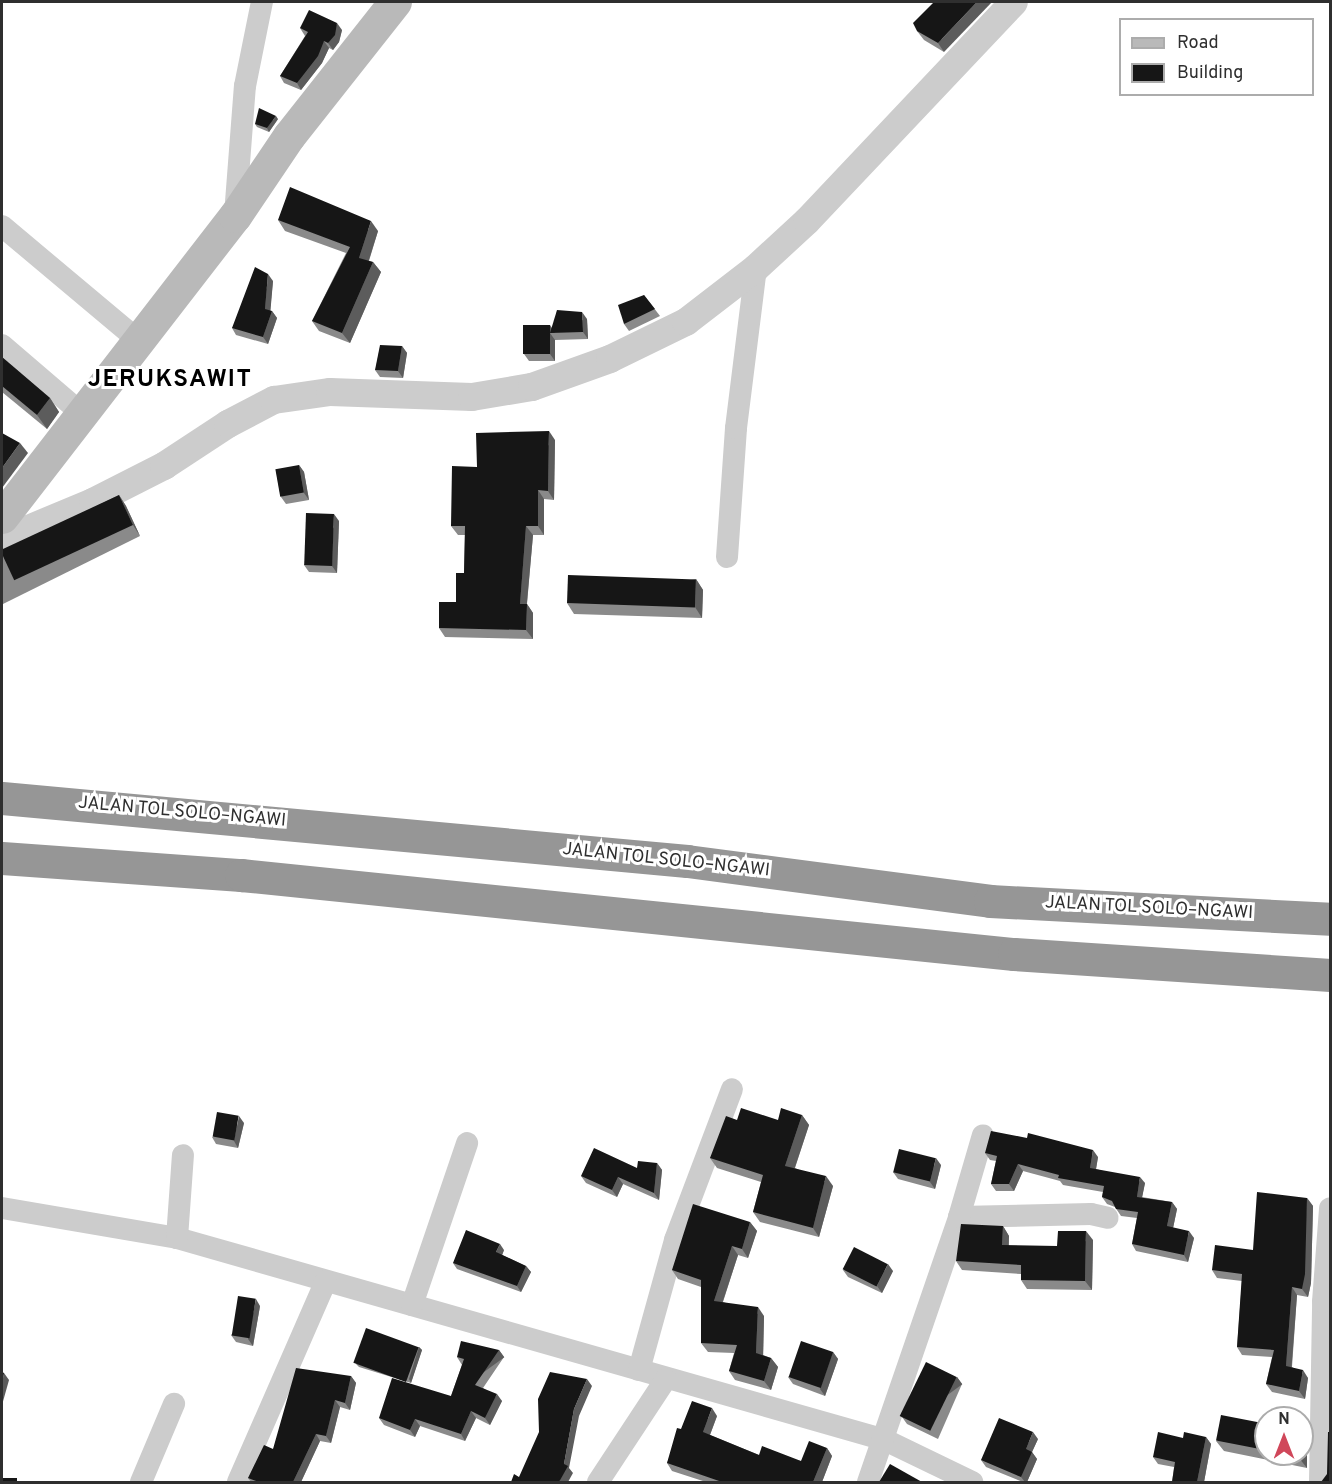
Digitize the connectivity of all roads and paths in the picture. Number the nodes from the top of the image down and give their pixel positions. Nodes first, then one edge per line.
1 (262, 2) edge
2 (394, 2) edge
3 (1014, 2) edge
4 (235, 216) junction
5 (2, 226) edge
6 (756, 268) junction
7 (138, 340) junction
8 (2, 345) edge
9 (80, 412) junction
10 (2, 518) edge
11 (2, 540) edge
12 (727, 557) dead end
13 (2, 798) edge
14 (2, 858) edge
15 (1330, 919) edge
16 (1330, 975) edge
17 (732, 1089) dead end
18 (983, 1135) dead end
19 (467, 1143) dead end
20 (183, 1155) dead end
21 (2, 1208) edge
22 (1330, 1208) edge
23 (959, 1217) junction
24 (1107, 1218) dead end
25 (177, 1238) junction
26 (326, 1281) junction
27 (412, 1305) junction
28 (639, 1370) junction
29 (666, 1379) junction
30 (174, 1404) dead end
31 (885, 1440) junction
32 (141, 1482) edge
33 (238, 1482) edge
34 (598, 1482) edge
35 (868, 1482) edge
36 (972, 1482) edge
37 (1320, 1482) edge

1 - 4 street
2 - 4 main road
3 - 6 street
4 - 7 main road
5 - 7 street
6 - 11 street
6 - 12 street
7 - 9 main road
8 - 9 street
9 - 10 main road
13 - 15 highway, JALAN TOL SOLO–NGAWI
14 - 16 highway
17 - 28 street
18 - 23 street
19 - 27 street
20 - 25 street
21 - 25 street
22 - 37 street
23 - 24 street
23 - 31 street
25 - 26 street
26 - 27 street
26 - 33 street
27 - 28 street
28 - 29 street
29 - 31 street
29 - 34 street
30 - 32 street
31 - 35 street
31 - 36 street

